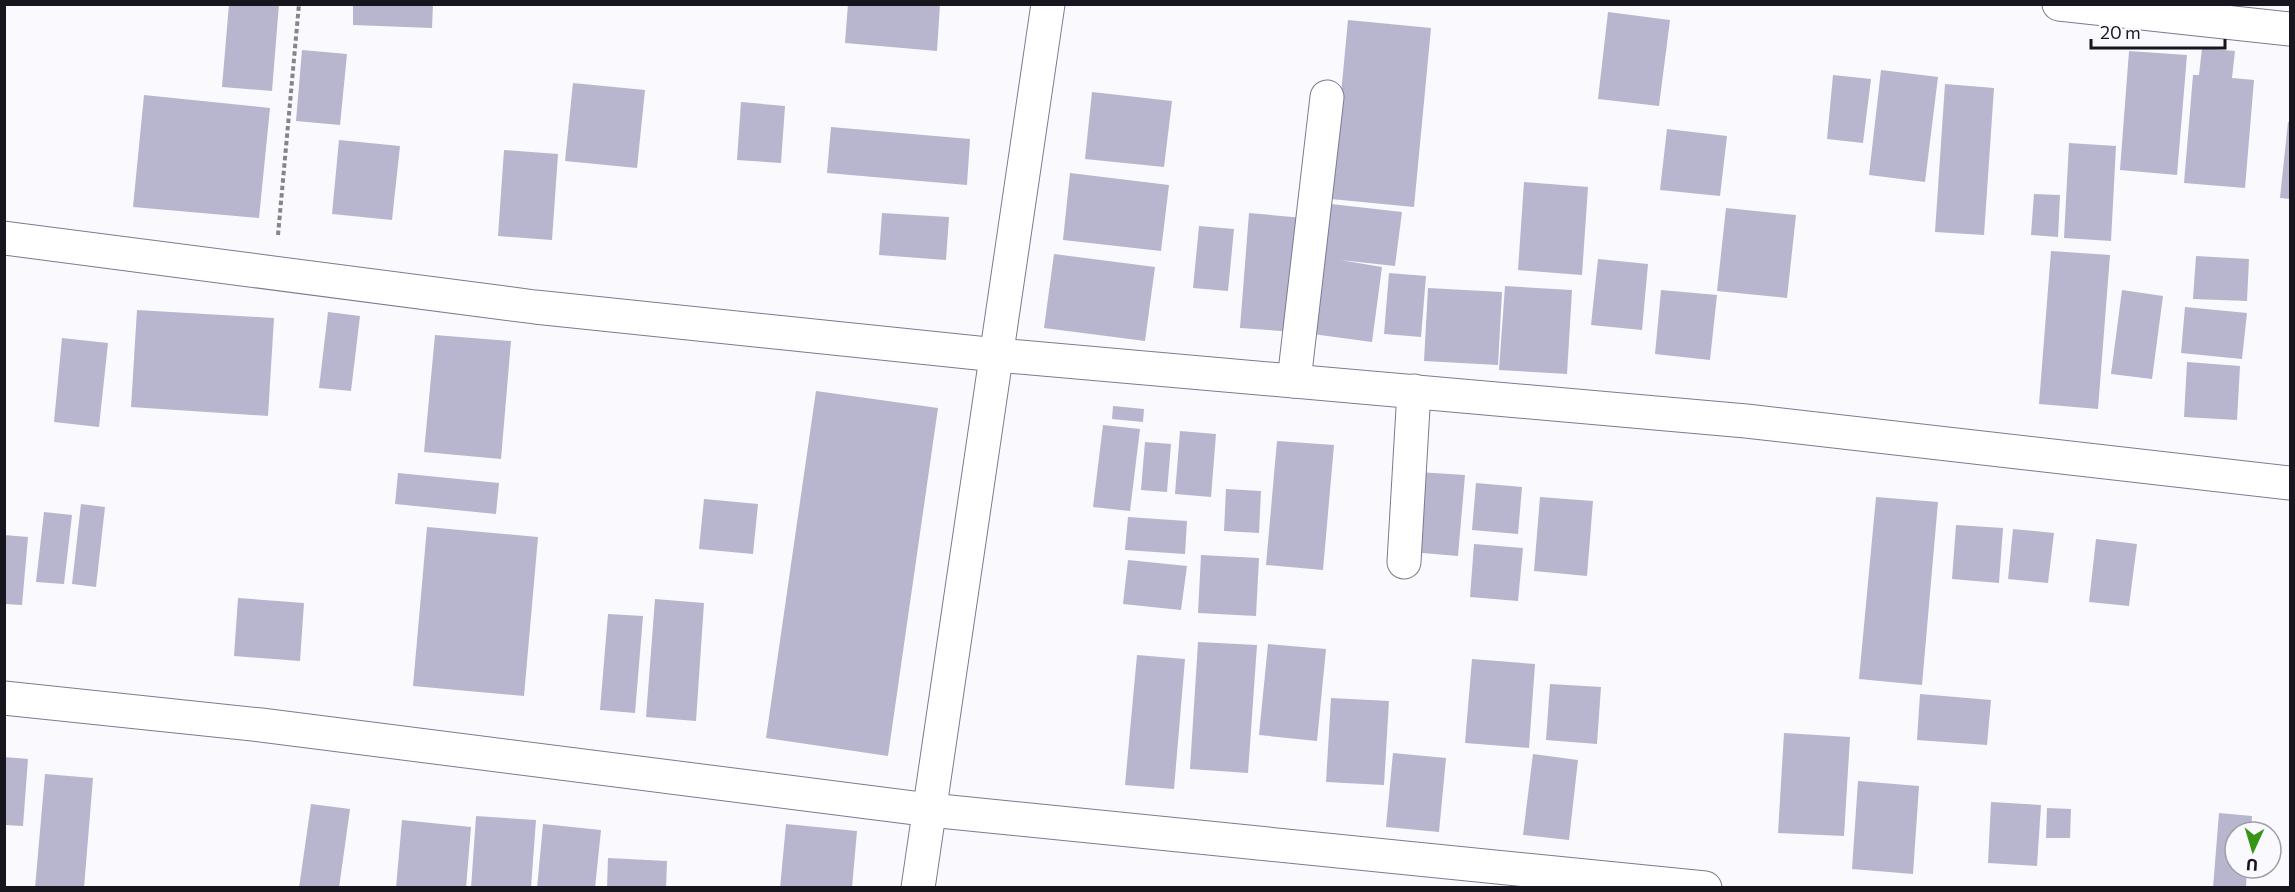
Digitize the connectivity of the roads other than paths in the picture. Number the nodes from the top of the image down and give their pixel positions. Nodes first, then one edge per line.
1 (1048, 4) edge
2 (2059, 4) edge
3 (2183, 11) edge
4 (2290, 29) edge
5 (1327, 97) dead end
6 (4, 238) edge
7 (997, 355) junction
8 (1294, 381) junction
9 (1414, 391) junction
10 (2290, 483) edge
11 (1404, 562) dead end
12 (4, 698) edge
13 (930, 810) junction
14 (918, 888) edge
15 (1705, 888) edge

1 - 7 street
2 - 3 street
3 - 4 street
5 - 8 street
6 - 7 street
7 - 8 street
7 - 13 street
8 - 9 street
9 - 10 street
9 - 11 street
12 - 13 street
13 - 14 street
13 - 15 street

